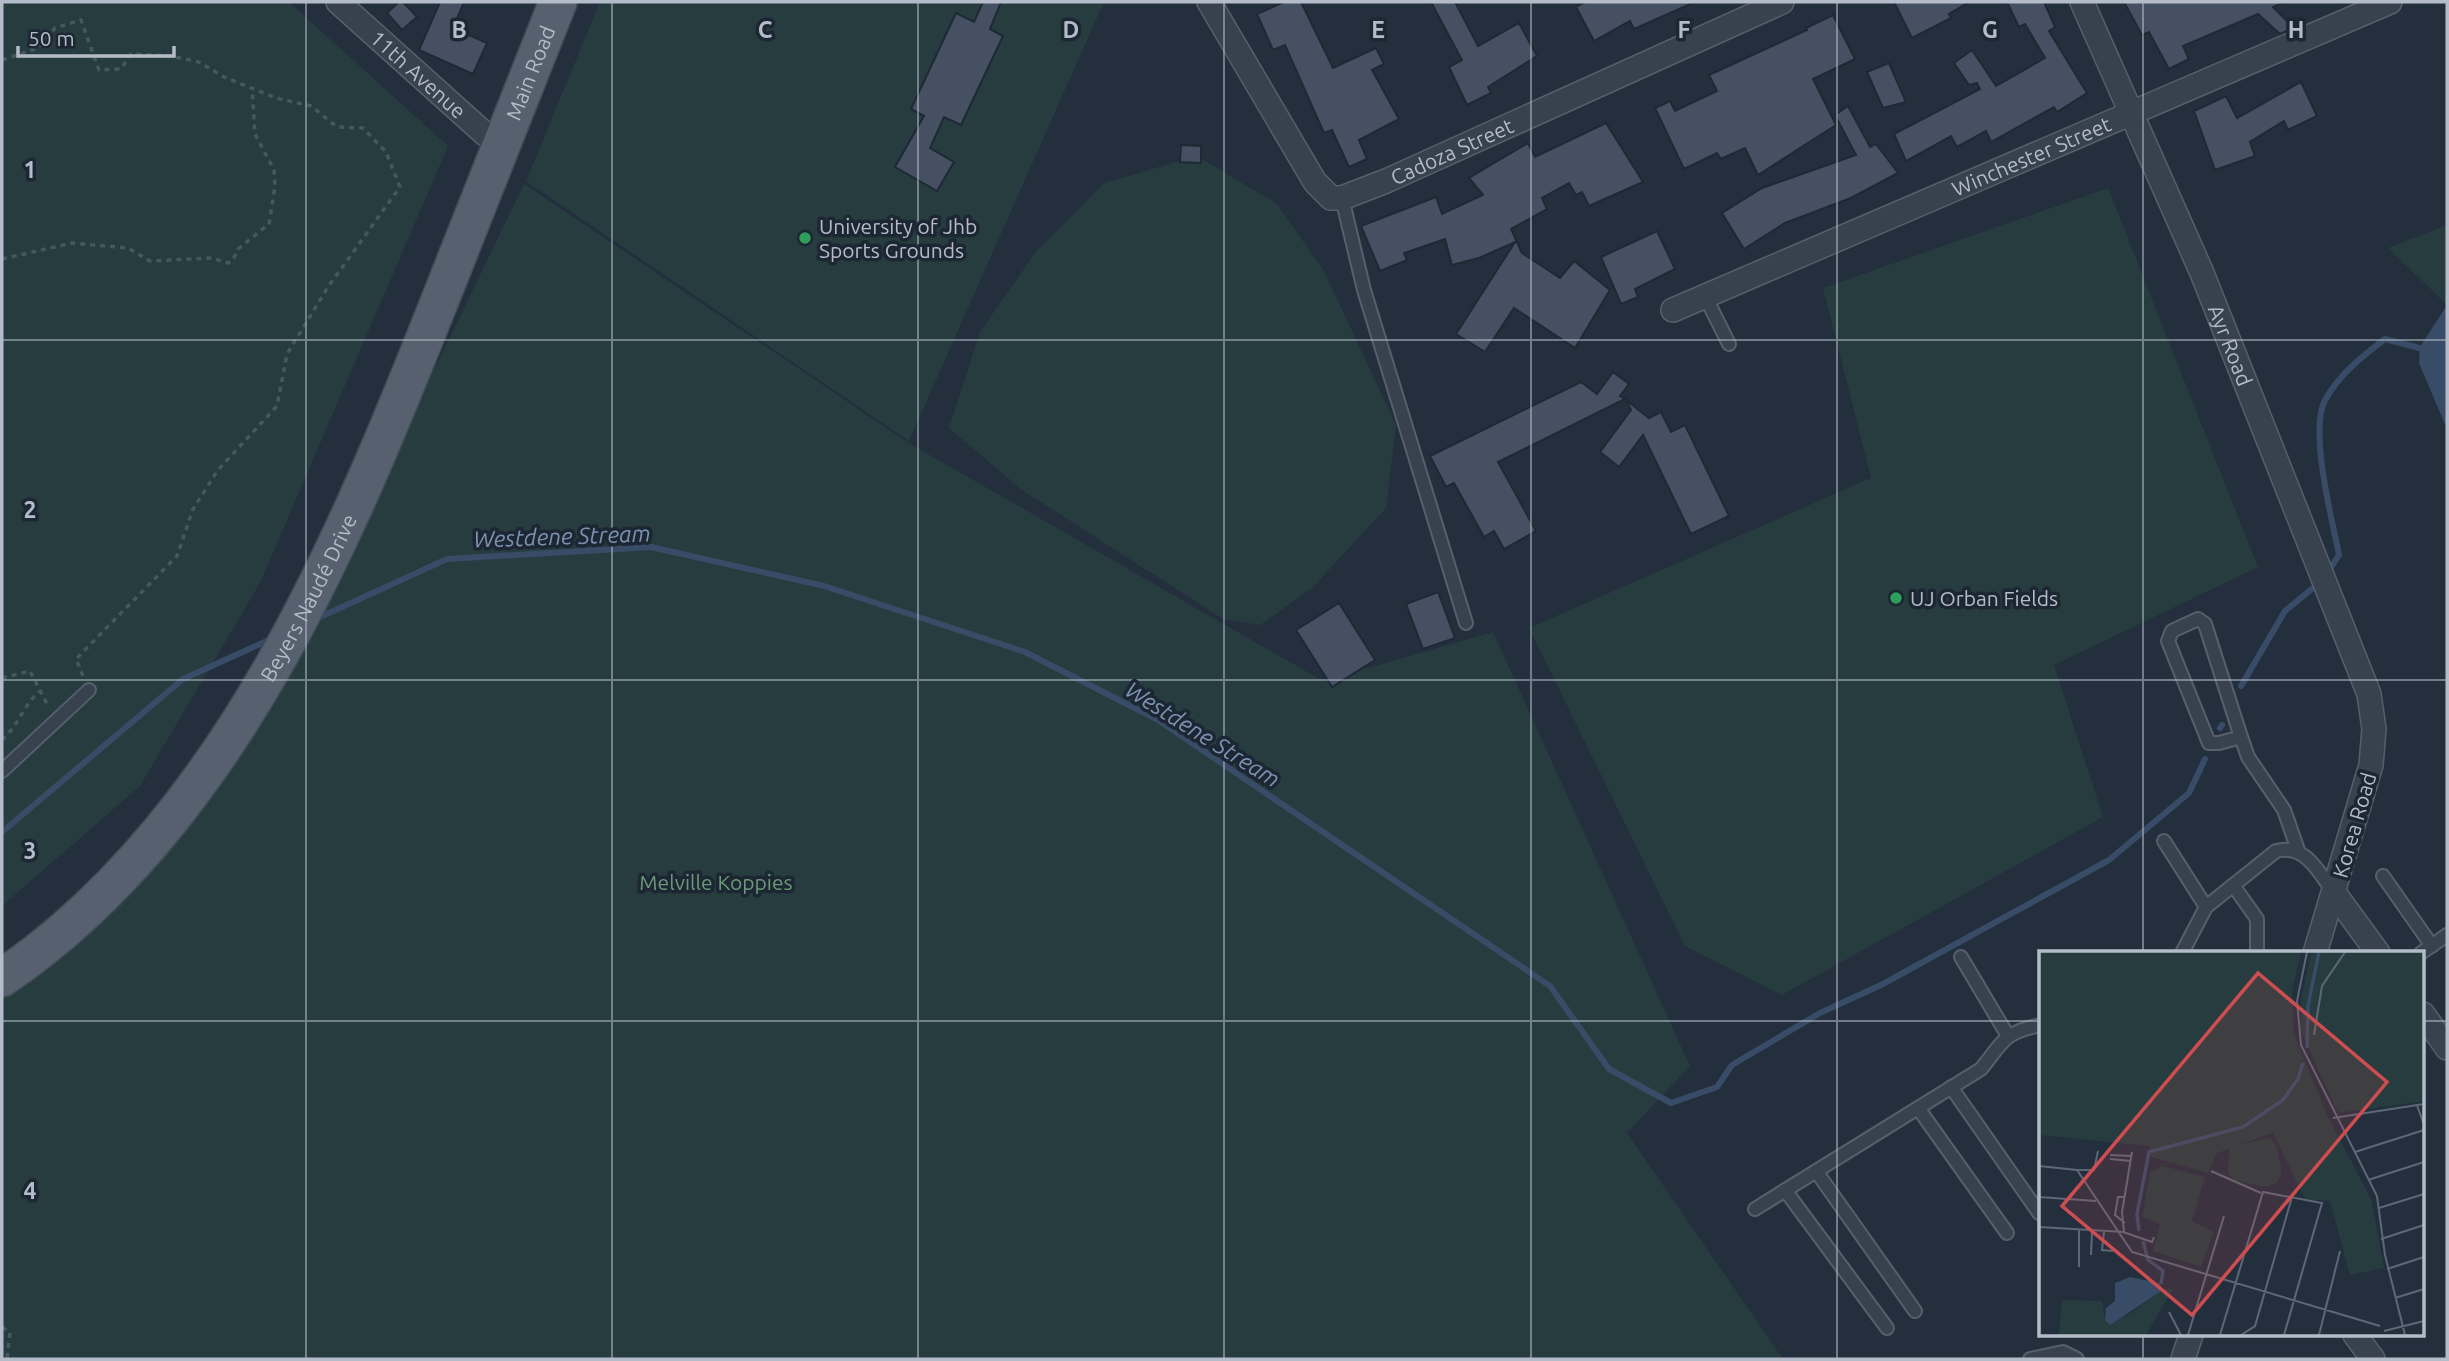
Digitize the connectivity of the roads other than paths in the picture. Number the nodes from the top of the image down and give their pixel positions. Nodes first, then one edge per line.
1 (338, 2) edge
2 (538, 2) edge
3 (558, 2) edge
4 (1209, 2) edge
5 (1782, 2) edge
6 (2082, 2) edge
7 (2390, 2) edge
8 (2132, 111) junction
9 (494, 139) junction
10 (1342, 198) junction
11 (1705, 296) junction
12 (1673, 310) dead end
13 (1728, 344) dead end
14 (1465, 623) dead end
15 (89, 690) road end
16 (2369, 694) joint
17 (2241, 737) junction
18 (2, 771) edge
19 (2164, 841) dead end
20 (2298, 850) junction
21 (2383, 876) dead end
22 (2233, 885) junction
23 (2335, 894) junction
24 (2206, 908) junction
25 (2447, 935) edge
26 (2427, 949) edge
27 (2, 950) edge
28 (2183, 951) edge
29 (2257, 951) edge
30 (2316, 951) edge
31 (2377, 951) edge
32 (1961, 957) dead end
33 (2, 978) edge
34 (2424, 1015) edge
35 (2039, 1026) edge
36 (2008, 1036) junction
37 (2447, 1048) edge
38 (1951, 1087) junction
39 (1918, 1108) junction
40 (1816, 1171) junction
41 (1785, 1190) junction
42 (1755, 1209) dead end
43 (2039, 1213) dead end
44 (2007, 1233) dead end
45 (1915, 1311) dead end
46 (1887, 1328) dead end
47 (2191, 1336) edge
48 (2357, 1336) edge
49 (2030, 1359) edge
50 (2077, 1359) edge
51 (2183, 1359) edge
52 (2373, 1359) edge

1 - 9 street, 11th Avenue
2 - 9 main road, Main Road
3 - 9 main road, Main Road
4 - 10 street
5 - 10 street, Cadoza Street
6 - 8 street, Ayr Road
7 - 8 street, Winchester Street
8 - 11 street, Winchester Street
8 - 16 street, Ayr Road
9 - 27 main road, Beyers Naudé Drive
9 - 33 main road, Beyers Naudé Drive
10 - 14 lane
11 - 12 street, Winchester Street
11 - 13 lane
15 - 18 lane
16 - 23 street, Korea Road
17 - 17 lane
17 - 20 lane
19 - 24 lane
20 - 22 lane
20 - 23 lane
21 - 26 lane
22 - 24 lane
22 - 29 lane
23 - 30 street, Korea Road
23 - 31 street
24 - 28 lane
25 - 26 lane
32 - 36 lane
34 - 37 street
35 - 36 lane
36 - 38 lane
38 - 39 lane
38 - 43 lane
39 - 40 lane
39 - 44 lane
40 - 41 lane
40 - 45 lane
41 - 42 lane
41 - 46 lane
47 - 51 street
48 - 52 street
49 - 50 lane

